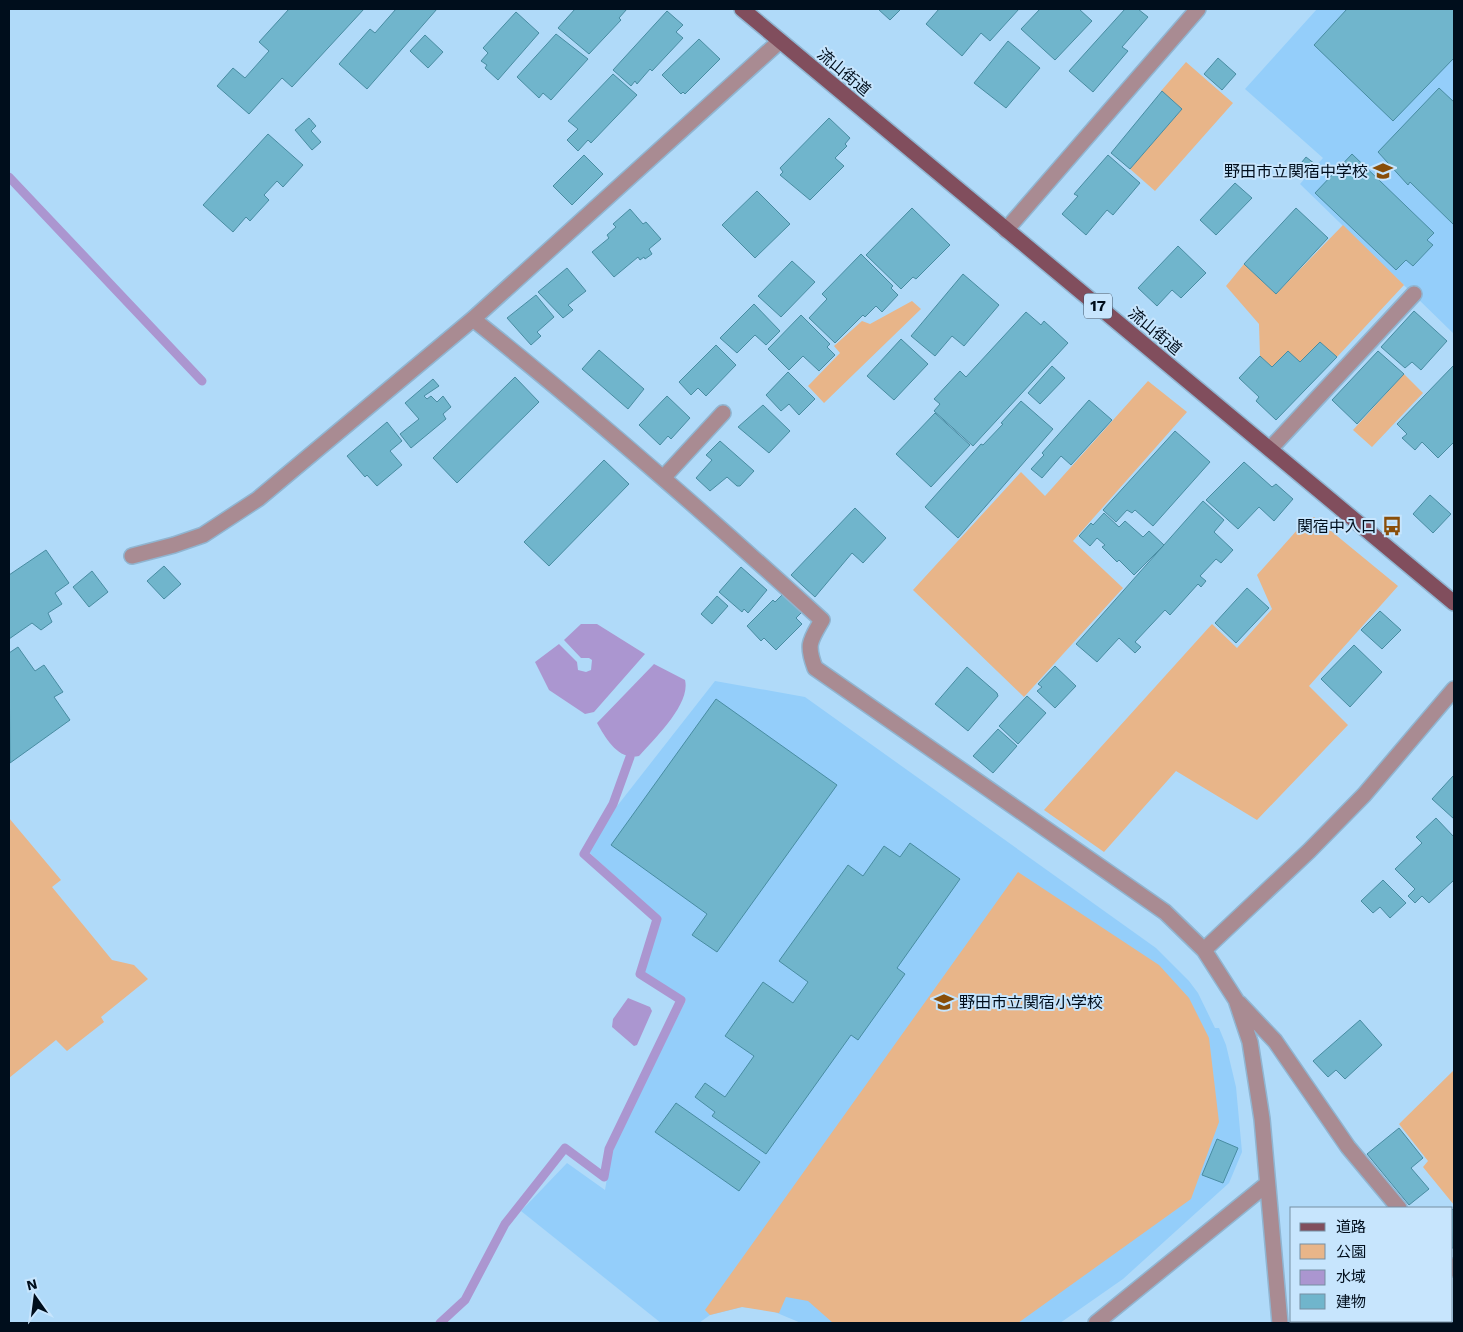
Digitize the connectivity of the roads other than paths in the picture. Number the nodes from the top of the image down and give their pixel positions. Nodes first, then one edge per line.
1 (742, 9) edge
2 (1198, 9) edge
3 (780, 41) junction
4 (1006, 230) junction
5 (1414, 294) dead end
6 (473, 319) junction
7 (723, 413) dead end
8 (1270, 449) junction
9 (663, 478) junction
10 (132, 556) dead end
11 (1454, 602) edge
12 (1454, 689) edge
13 (1204, 950) junction
14 (1236, 1000) junction
15 (1267, 1184) junction
16 (1398, 1207) edge
17 (1096, 1323) edge
18 (1280, 1323) edge

1 - 3 main road, 流山街道 / 17
2 - 4 street
3 - 4 main road, 流山街道 / 17
3 - 6 street
4 - 8 main road, 流山街道 / 17
5 - 8 street
6 - 9 street
6 - 10 street
7 - 9 street
8 - 11 main road, 流山街道 / 17
9 - 13 street
12 - 13 street
13 - 14 street
14 - 15 street
14 - 16 street
15 - 17 street
15 - 18 street

